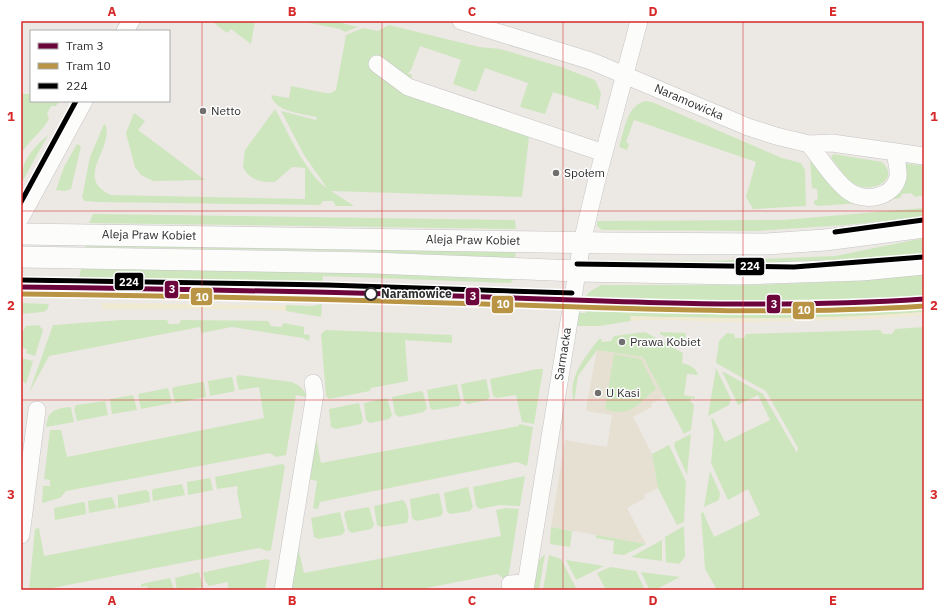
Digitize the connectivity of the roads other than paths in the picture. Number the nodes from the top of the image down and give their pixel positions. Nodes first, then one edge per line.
1 (131, 21) edge
2 (461, 21) edge
3 (638, 21) edge
4 (126, 30) edge
5 (378, 64) dead end
6 (626, 74) junction
7 (83, 102) edge
8 (810, 144) junction
9 (895, 152) junction
10 (604, 153) junction
11 (924, 156) edge
12 (21, 217) edge
13 (924, 227) edge
14 (21, 234) edge
15 (582, 242) junction
16 (21, 257) edge
17 (924, 264) edge
18 (577, 271) junction
19 (313, 383) dead end
20 (36, 410) dead end
21 (21, 536) edge
22 (520, 586) edge
23 (283, 590) edge

1 - 4 street
2 - 6 street, Naramowicka
3 - 6 street, Sarmacka
5 - 10 street
6 - 8 street, Naramowicka
6 - 10 street, Sarmacka
7 - 12 street
8 - 9 street, Naramowicka
8 - 9 street
9 - 11 street, Naramowicka
10 - 15 street, Sarmacka
13 - 15 street, Aleja Praw Kobiet
14 - 15 street, Aleja Praw Kobiet
15 - 18 street, Sarmacka
16 - 18 street, Aleja Praw Kobiet
17 - 18 street, Aleja Praw Kobiet
18 - 22 street, Sarmacka
19 - 23 street
20 - 21 street

